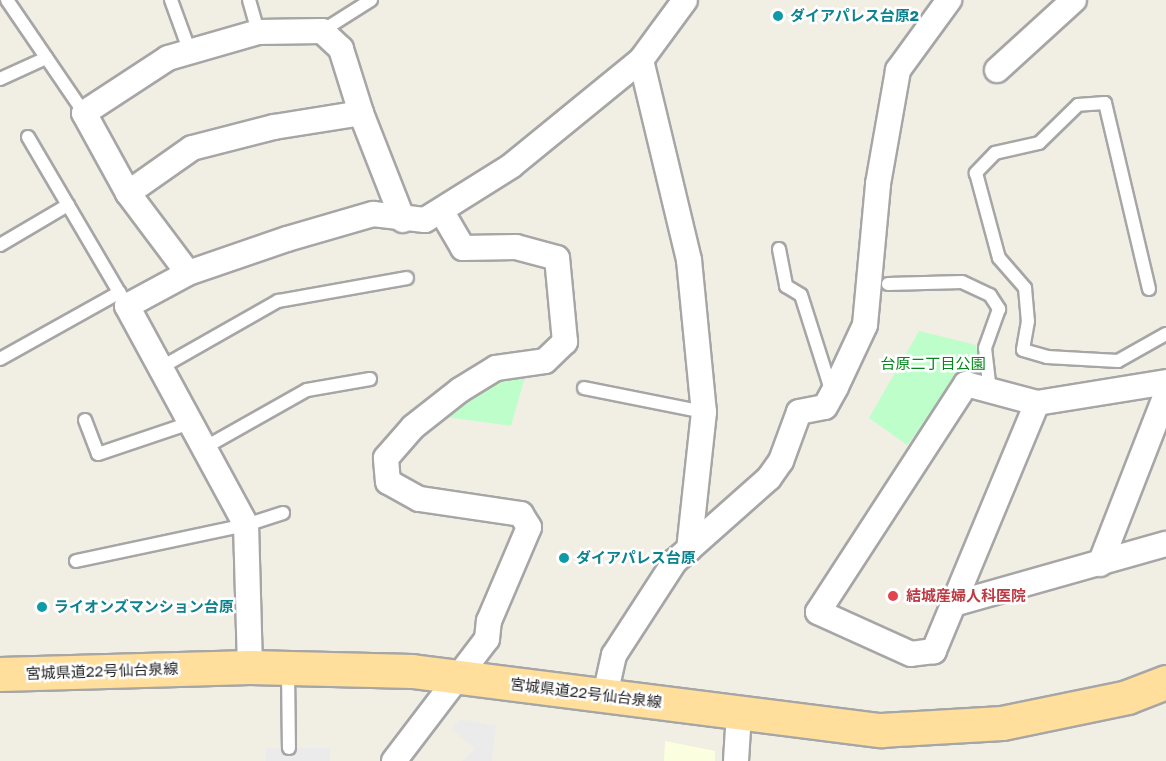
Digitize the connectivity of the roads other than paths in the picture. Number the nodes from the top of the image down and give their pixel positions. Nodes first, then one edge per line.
1 (7, 0) edge
2 (171, 0) edge
3 (249, 0) edge
4 (370, 0) edge
5 (685, 0) edge
6 (949, 0) edge
7 (1074, 0) edge
8 (322, 31) junction
9 (258, 32) junction
10 (190, 52) junction
11 (46, 58) junction
12 (641, 60) junction
13 (997, 70) dead end
14 (0, 79) edge
15 (84, 113) junction
16 (361, 113) junction
17 (28, 137) dead end
18 (128, 193) junction
19 (68, 205) junction
20 (442, 212) junction
21 (403, 219) junction
22 (0, 245) edge
23 (778, 249) dead end
24 (188, 273) junction
25 (407, 278) dead end
26 (888, 285) dead end
27 (1149, 290) dead end
28 (123, 299) junction
29 (1166, 334) edge
30 (0, 359) edge
31 (160, 368) junction
32 (370, 379) dead end
33 (1166, 382) edge
34 (584, 388) dead end
35 (990, 391) junction
36 (832, 393) junction
37 (1166, 395) edge
38 (1037, 403) junction
39 (704, 412) junction
40 (85, 420) dead end
41 (190, 423) junction
42 (204, 448) junction
43 (282, 513) dead end
44 (246, 525) junction
45 (1166, 544) edge
46 (689, 549) junction
47 (76, 561) dead end
48 (1100, 564) junction
49 (957, 603) junction
50 (250, 667) junction
51 (288, 669) junction
52 (0, 674) edge
53 (459, 677) junction
54 (1166, 682) edge
55 (605, 695) junction
56 (739, 712) junction
57 (289, 748) dead end
58 (394, 761) edge
59 (736, 761) edge

1 - 11 lane
2 - 10 lane
3 - 9 lane
4 - 8 lane
5 - 12 street
6 - 36 street
7 - 13 street
8 - 9 street
8 - 16 street
9 - 10 street
10 - 15 street
11 - 14 lane
11 - 15 lane
12 - 20 street
12 - 39 street
15 - 18 street
16 - 18 street
16 - 21 street
17 - 19 lane
18 - 24 street
19 - 22 lane
19 - 28 lane
20 - 21 street
20 - 53 street
21 - 24 street
23 - 36 lane
24 - 28 street
25 - 31 lane
26 - 35 lane
27 - 29 lane
28 - 30 lane
28 - 31 street
31 - 41 street
32 - 42 lane
33 - 38 street
34 - 39 lane
35 - 38 street
35 - 49 street
36 - 46 street
37 - 48 street
38 - 49 street
39 - 46 street
40 - 41 lane
41 - 42 street
42 - 44 street
43 - 44 lane
44 - 47 lane
44 - 50 street
45 - 48 street
46 - 55 street
48 - 49 street
50 - 51 main road, 宮城県道22号仙台泉線
50 - 52 main road, 宮城県道22号仙台泉線
51 - 53 main road, 宮城県道22号仙台泉線
51 - 57 lane
53 - 55 main road, 宮城県道22号仙台泉線
53 - 58 street
54 - 56 main road, 宮城県道22号仙台泉線
55 - 56 main road, 宮城県道22号仙台泉線
56 - 59 street

